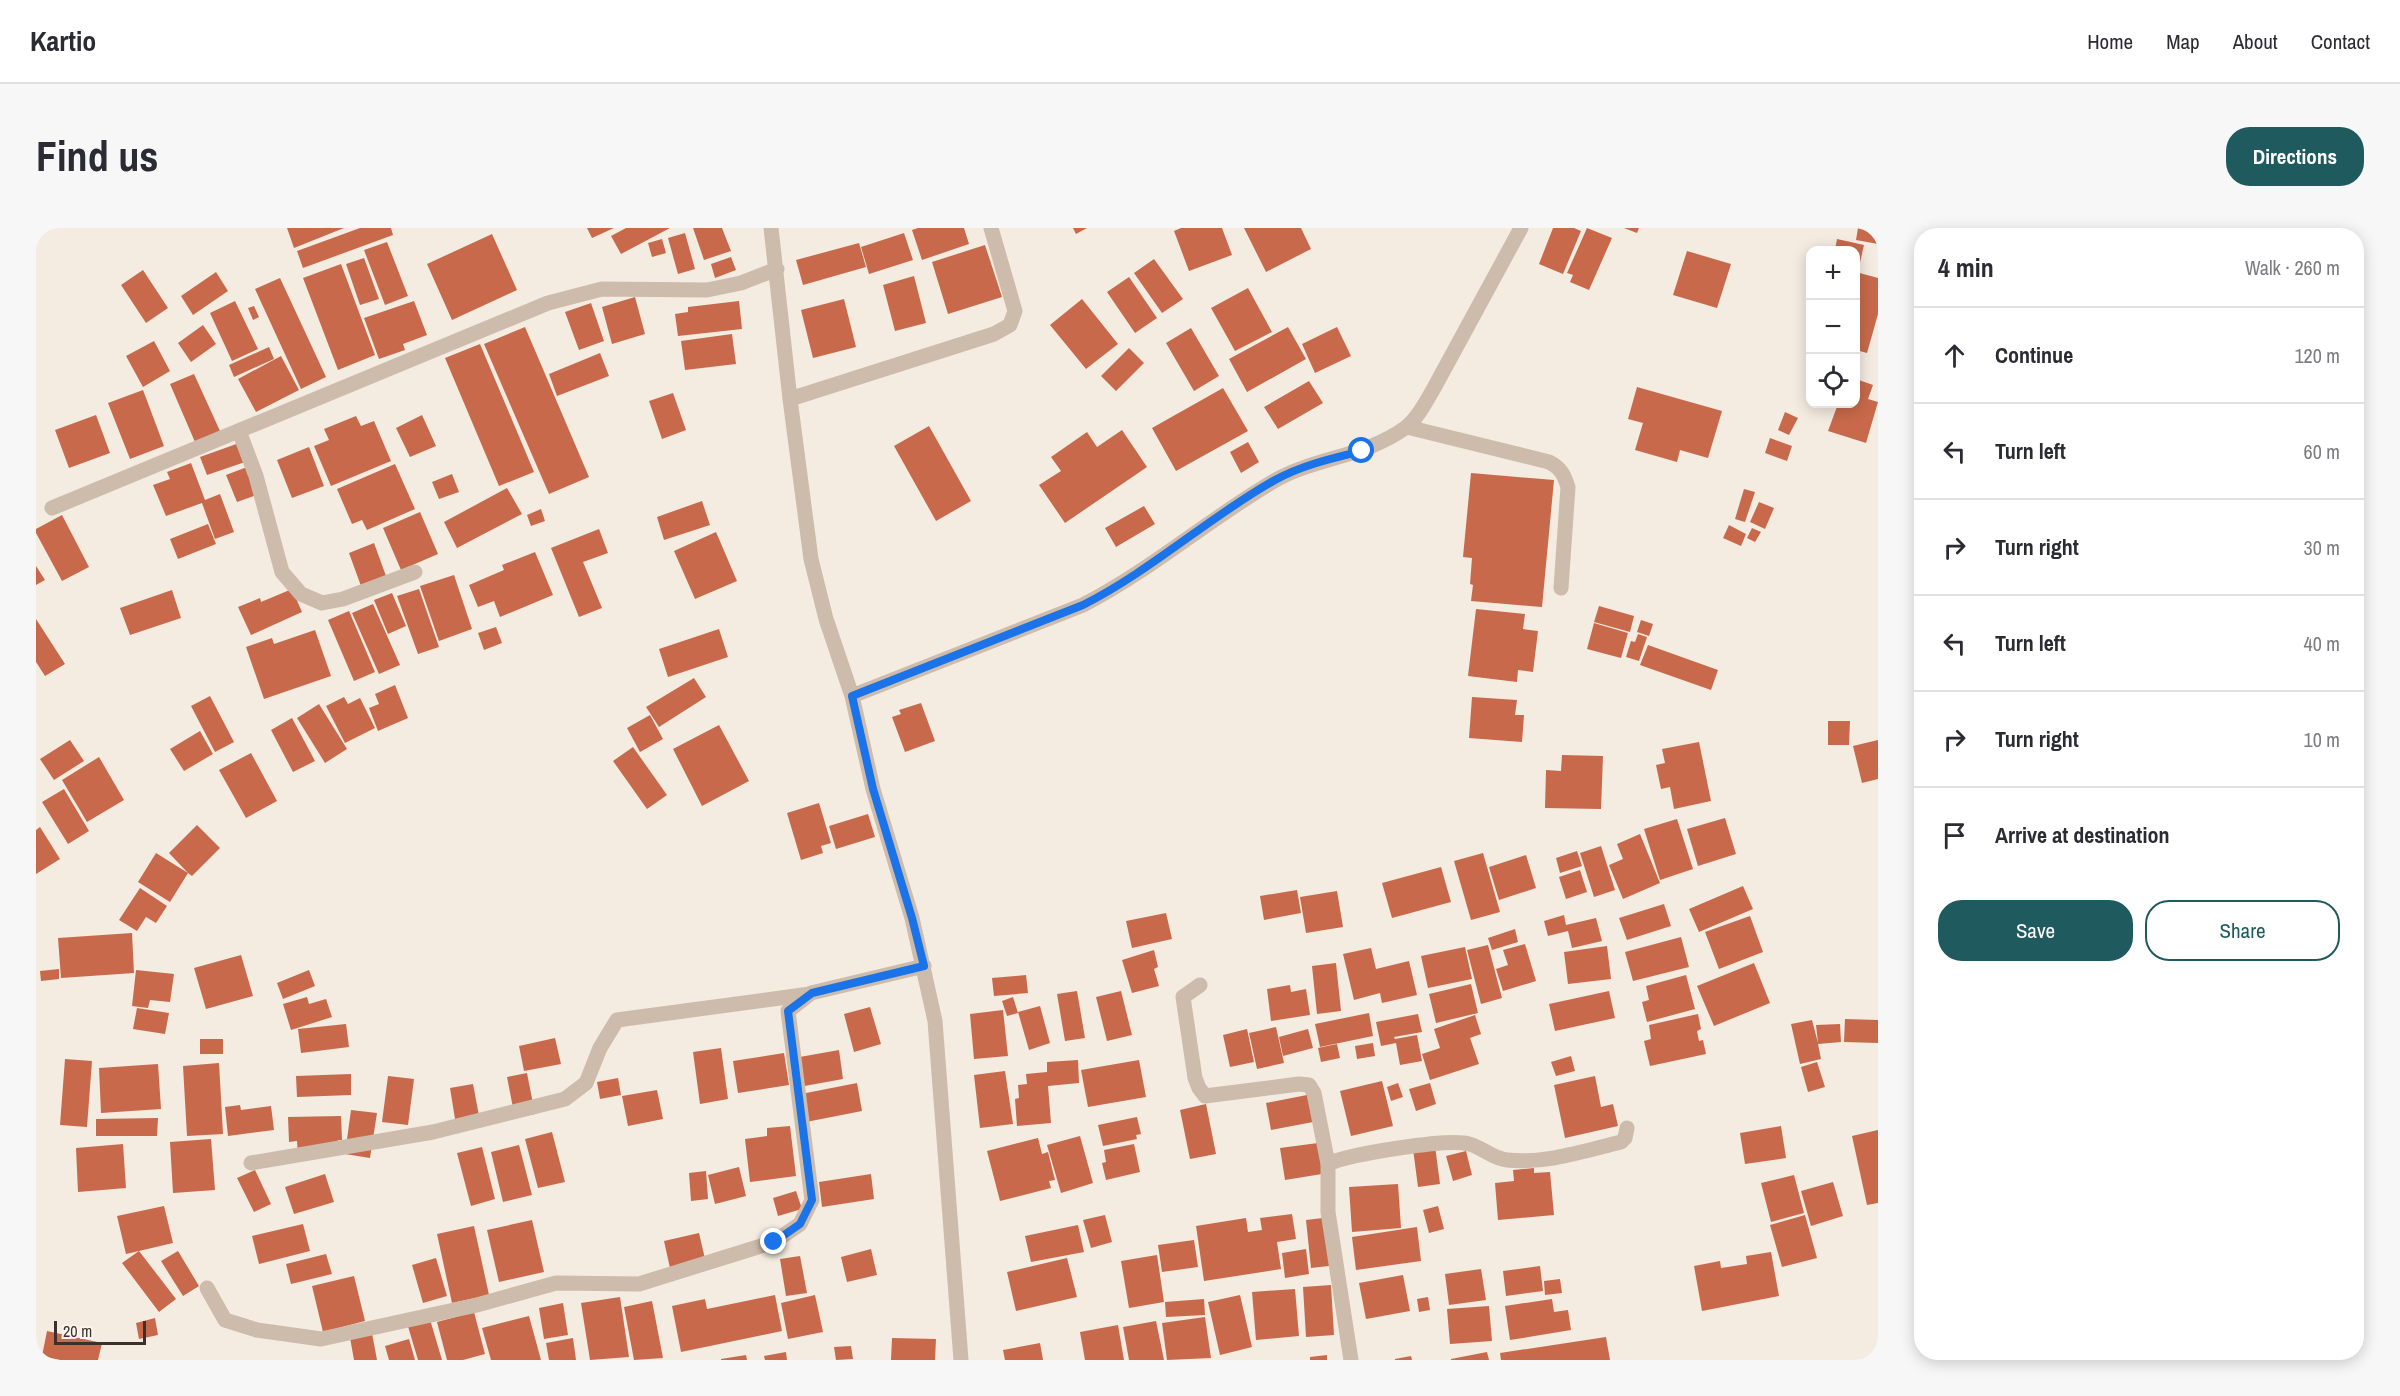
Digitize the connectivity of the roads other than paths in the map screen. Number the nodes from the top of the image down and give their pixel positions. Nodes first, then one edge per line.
1 (771, 228) edge
2 (991, 228) edge
3 (1521, 228) edge
4 (777, 269) junction
5 (790, 399) junction
6 (1407, 427) junction
7 (239, 431) junction
8 (52, 508) dead end
9 (415, 572) dead end
10 (1561, 588) dead end
11 (852, 696) junction
12 (924, 966) junction
13 (1200, 985) dead end
14 (812, 993) junction
15 (1627, 1128) dead end
16 (250, 1163) dead end
17 (1328, 1164) junction
18 (207, 1288) dead end
19 (961, 1360) edge
20 (1351, 1360) edge

1 - 4 street
2 - 5 street
3 - 6 street
4 - 5 street
4 - 7 street
5 - 11 street
6 - 10 street
6 - 11 street
7 - 8 street
7 - 9 street
11 - 12 street
12 - 14 street
12 - 19 street
13 - 17 street
14 - 16 street
14 - 18 street
15 - 17 street
17 - 20 street

